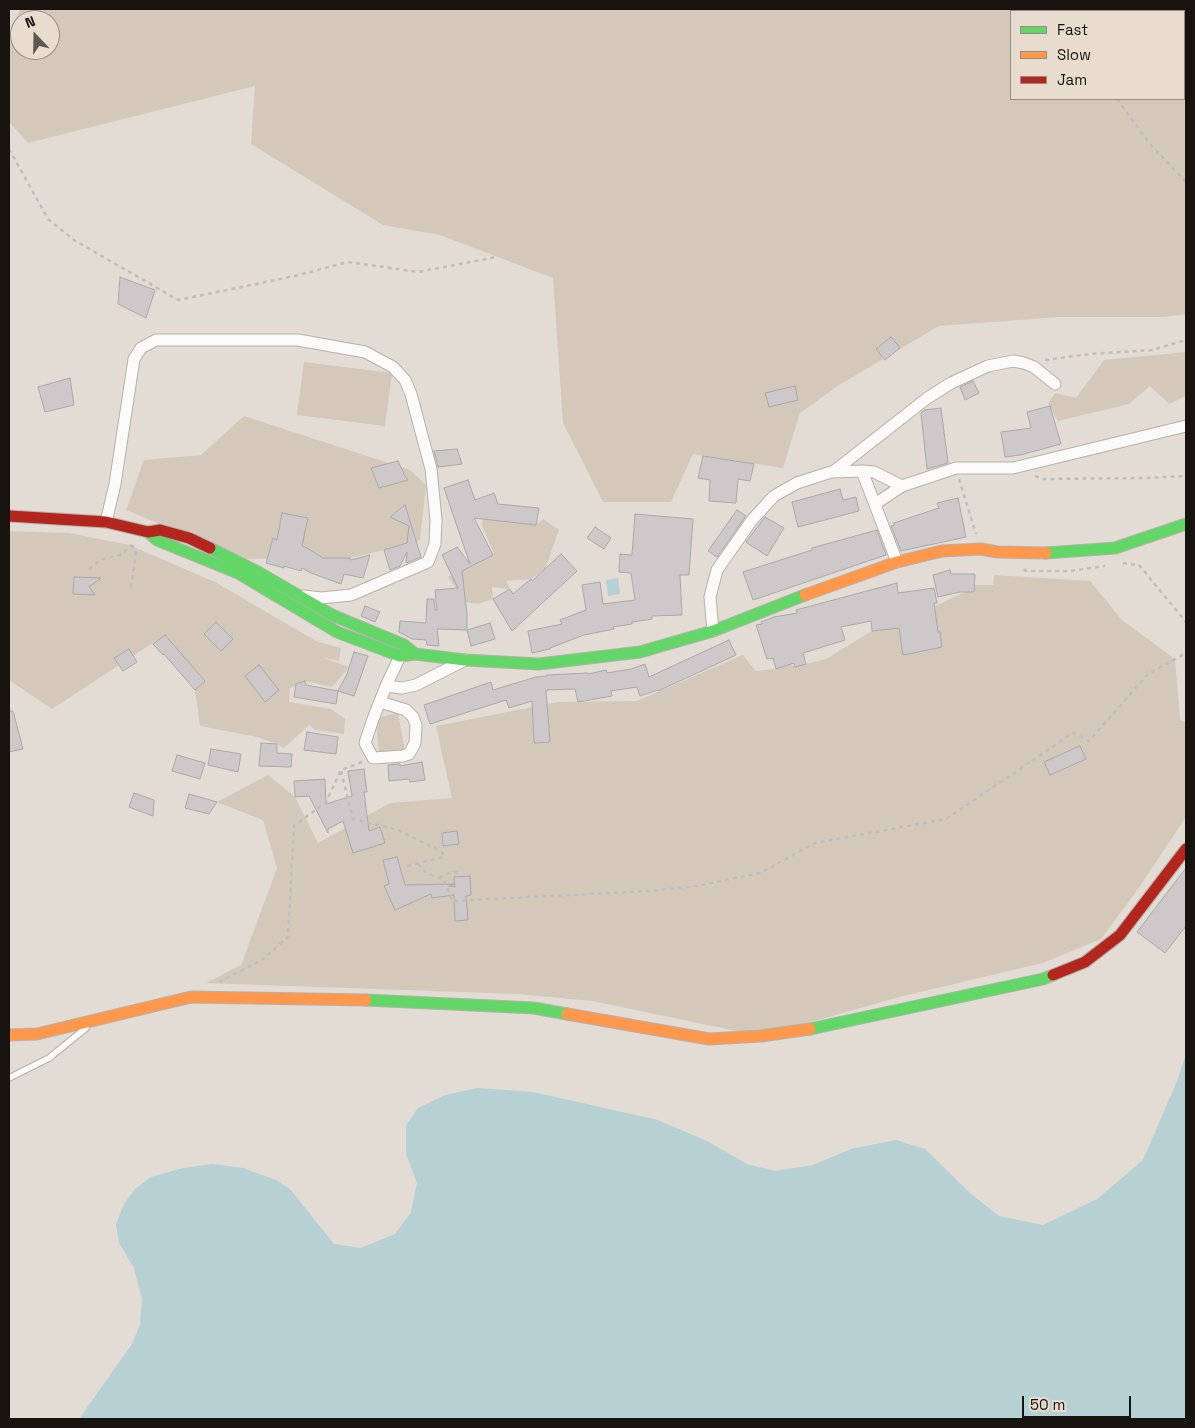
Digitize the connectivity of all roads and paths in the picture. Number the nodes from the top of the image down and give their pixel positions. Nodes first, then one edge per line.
1 (1118, 100) edge
2 (9, 149) edge
3 (1186, 182) edge
4 (497, 257) dead end
5 (1186, 340) edge
6 (1024, 363) junction
7 (1055, 384) dead end
8 (1186, 426) edge
9 (956, 468) junction
10 (1013, 468) junction
11 (862, 471) junction
12 (831, 472) junction
13 (1186, 476) edge
14 (902, 486) junction
15 (875, 504) junction
16 (9, 516) edge
17 (106, 522) junction
18 (1186, 524) edge
19 (148, 532) junction
20 (981, 549) junction
21 (898, 562) junction
22 (1116, 564) dead end
23 (1107, 565) dead end
24 (1019, 566) dead end
25 (89, 570) dead end
26 (131, 587) dead end
27 (299, 595) junction
28 (1186, 622) edge
29 (713, 631) junction
30 (402, 651) junction
31 (1186, 653) edge
32 (465, 660) junction
33 (386, 686) junction
34 (380, 702) junction
35 (372, 758) junction
36 (341, 770) junction
37 (1186, 849) edge
38 (418, 864) junction
39 (407, 866) dead end
40 (461, 872) dead end
41 (439, 878) junction
42 (217, 983) dead end
43 (97, 1018) junction
44 (9, 1034) edge
45 (9, 1078) edge

1 - 3 path
2 - 4 path
5 - 6 path
6 - 7 street
6 - 12 street
8 - 10 street
9 - 10 street
9 - 14 street
9 - 20 path
10 - 13 path
11 - 12 street
11 - 14 street
11 - 15 street
12 - 29 street
14 - 15 street
15 - 21 street
16 - 17 street
17 - 19 street
17 - 27 street
18 - 20 street
19 - 27 street
19 - 30 street
20 - 21 street
21 - 29 street
22 - 28 path
23 - 24 path
25 - 26 path
27 - 30 street
29 - 32 street
30 - 32 street
30 - 33 street
31 - 41 path
32 - 33 street
33 - 34 street
34 - 35 street
34 - 35 street
35 - 36 path
36 - 38 path
36 - 42 path
37 - 43 street
38 - 39 path
38 - 41 path
40 - 41 path
43 - 44 street
43 - 45 lane

